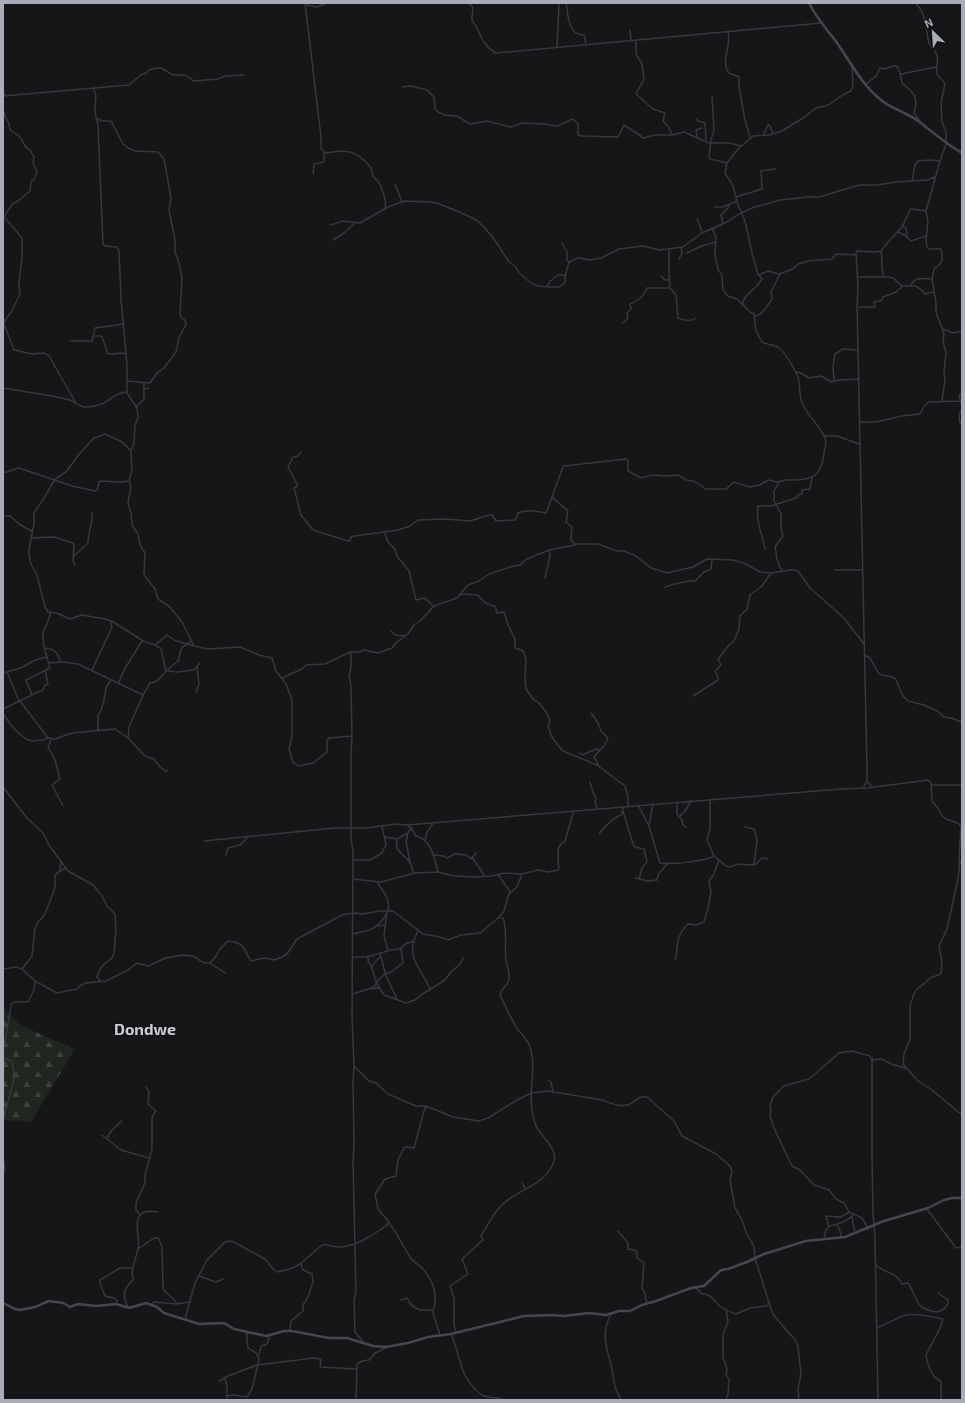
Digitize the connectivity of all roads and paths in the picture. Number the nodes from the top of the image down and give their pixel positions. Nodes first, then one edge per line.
1 (327, 3) edge
2 (468, 3) edge
3 (559, 3) edge
4 (566, 3) edge
5 (809, 3) edge
6 (915, 3) edge
7 (305, 4) edge
8 (821, 23) junction
9 (630, 30) dead end
10 (728, 32) junction
11 (636, 40) junction
12 (631, 41) junction
13 (586, 44) junction
14 (557, 47) junction
15 (936, 67) junction
16 (852, 68) junction
17 (901, 74) junction
18 (244, 75) dead end
19 (866, 84) junction
20 (402, 87) dead end
21 (92, 88) junction
22 (3, 91) edge
23 (4, 96) edge
24 (712, 96) dead end
25 (3, 109) edge
26 (98, 119) junction
27 (696, 119) dead end
28 (920, 123) junction
29 (702, 128) dead end
30 (773, 134) junction
31 (672, 135) junction
32 (763, 135) junction
33 (697, 138) junction
34 (750, 138) junction
35 (706, 142) junction
36 (710, 143) junction
37 (946, 144) junction
38 (741, 146) junction
39 (324, 153) junction
40 (962, 153) edge
41 (940, 161) junction
42 (727, 163) junction
43 (775, 169) dead end
44 (312, 174) dead end
45 (935, 177) junction
46 (912, 181) junction
47 (395, 184) dead end
48 (736, 197) junction
49 (737, 201) junction
50 (402, 202) junction
51 (729, 204) junction
52 (714, 208) dead end
53 (384, 209) junction
54 (926, 211) junction
55 (742, 213) junction
56 (696, 219) dead end
57 (354, 223) junction
58 (723, 224) junction
59 (331, 225) dead end
60 (903, 226) junction
61 (714, 228) junction
62 (898, 232) junction
63 (702, 233) junction
64 (927, 236) junction
65 (908, 237) junction
66 (333, 240) dead end
67 (715, 242) junction
68 (562, 243) dead end
69 (681, 247) junction
70 (669, 248) junction
71 (881, 251) junction
72 (687, 253) dead end
73 (856, 255) junction
74 (679, 259) dead end
75 (570, 262) junction
76 (781, 273) junction
77 (566, 274) junction
78 (759, 275) junction
79 (661, 276) dead end
80 (884, 276) junction
81 (856, 277) junction
82 (932, 279) junction
83 (669, 280) junction
84 (911, 285) junction
85 (903, 286) junction
86 (547, 287) junction
87 (670, 288) junction
88 (933, 292) junction
89 (744, 306) junction
90 (857, 307) junction
91 (755, 316) junction
92 (696, 318) dead end
93 (623, 323) dead end
94 (124, 324) junction
95 (942, 329) junction
96 (962, 331) edge
97 (94, 336) junction
98 (71, 341) dead end
99 (858, 350) junction
100 (126, 353) junction
101 (796, 372) junction
102 (859, 380) junction
103 (127, 381) junction
104 (834, 381) junction
105 (144, 383) junction
106 (3, 388) edge
107 (149, 388) dead end
108 (144, 389) junction
109 (127, 392) junction
110 (962, 392) edge
111 (942, 401) junction
112 (960, 401) junction
113 (76, 403) junction
114 (962, 406) edge
115 (136, 407) junction
116 (962, 410) edge
117 (860, 422) junction
118 (962, 426) edge
119 (824, 436) junction
120 (859, 444) junction
121 (131, 451) junction
122 (301, 452) dead end
123 (3, 473) edge
124 (812, 477) junction
125 (54, 480) junction
126 (129, 481) junction
127 (779, 482) junction
128 (552, 497) junction
129 (775, 505) junction
130 (92, 513) dead end
131 (3, 516) edge
132 (384, 531) junction
133 (33, 532) junction
134 (32, 538) junction
135 (575, 545) junction
136 (765, 549) dead end
137 (549, 550) junction
138 (73, 557) junction
139 (712, 560) junction
140 (75, 565) dead end
141 (835, 570) dead end
142 (862, 570) junction
143 (782, 571) junction
144 (771, 573) junction
145 (545, 578) dead end
146 (664, 588) dead end
147 (460, 594) junction
148 (434, 607) junction
149 (50, 613) junction
150 (110, 621) junction
151 (391, 631) dead end
152 (406, 636) junction
153 (142, 641) junction
154 (191, 641) junction
155 (187, 644) junction
156 (864, 644) junction
157 (155, 645) junction
158 (195, 646) junction
159 (45, 648) junction
160 (351, 652) junction
161 (865, 655) junction
162 (47, 657) junction
163 (61, 662) junction
164 (48, 663) junction
165 (200, 663) dead end
166 (197, 666) junction
167 (45, 670) junction
168 (92, 670) junction
169 (7, 671) junction
170 (167, 671) junction
171 (3, 673) edge
172 (282, 678) junction
173 (111, 680) junction
174 (118, 683) junction
175 (196, 692) dead end
176 (32, 694) junction
177 (143, 695) junction
178 (693, 696) dead end
179 (19, 701) junction
180 (3, 709) edge
181 (591, 712) dead end
182 (3, 714) edge
183 (962, 722) edge
184 (98, 731) junction
185 (352, 736) junction
186 (48, 738) junction
187 (128, 738) junction
188 (51, 739) junction
189 (600, 750) junction
190 (579, 753) dead end
191 (594, 757) junction
192 (589, 762) junction
193 (599, 766) junction
194 (168, 771) dead end
195 (867, 781) junction
196 (590, 782) dead end
197 (931, 785) junction
198 (962, 785) edge
199 (873, 786) junction
200 (3, 787) edge
201 (863, 788) junction
202 (691, 801) junction
203 (709, 801) junction
204 (677, 803) junction
205 (653, 804) junction
206 (638, 805) junction
207 (63, 806) dead end
208 (628, 806) junction
209 (624, 807) junction
210 (597, 808) junction
211 (573, 811) junction
212 (623, 811) junction
213 (679, 817) junction
214 (434, 822) junction
215 (407, 824) junction
216 (382, 826) junction
217 (648, 826) junction
218 (686, 827) dead end
219 (745, 827) dead end
220 (352, 828) junction
221 (411, 828) junction
222 (408, 833) junction
223 (598, 834) dead end
224 (248, 837) junction
225 (386, 837) junction
226 (397, 839) junction
227 (204, 841) dead end
228 (425, 841) junction
229 (476, 853) dead end
230 (226, 855) dead end
231 (433, 855) junction
232 (439, 856) junction
233 (714, 856) junction
234 (472, 857) junction
235 (434, 859) junction
236 (768, 859) dead end
237 (60, 860) junction
238 (352, 860) junction
239 (719, 860) junction
240 (961, 862) edge
241 (410, 863) junction
242 (668, 863) junction
243 (754, 864) junction
244 (65, 868) junction
245 (60, 871) junction
246 (438, 872) junction
247 (414, 873) junction
248 (498, 874) junction
249 (522, 874) junction
250 (485, 876) junction
251 (352, 878) junction
252 (636, 878) dead end
253 (640, 879) junction
254 (377, 881) junction
255 (510, 892) junction
256 (388, 911) junction
257 (352, 913) junction
258 (348, 914) junction
259 (386, 915) junction
260 (352, 917) junction
261 (499, 917) junction
262 (385, 925) junction
263 (377, 926) junction
264 (418, 931) junction
265 (352, 934) junction
266 (414, 941) junction
267 (401, 948) junction
268 (388, 951) junction
269 (380, 953) junction
270 (368, 956) junction
271 (353, 957) junction
272 (381, 957) junction
273 (464, 957) dead end
274 (675, 960) dead end
275 (210, 963) junction
276 (3, 969) edge
277 (22, 969) junction
278 (372, 970) junction
279 (225, 974) dead end
280 (385, 974) junction
281 (35, 981) junction
282 (100, 981) junction
283 (376, 983) junction
284 (380, 988) junction
285 (369, 989) junction
286 (430, 989) junction
287 (353, 994) junction
288 (397, 999) junction
289 (3, 1054) edge
290 (3, 1058) edge
291 (872, 1058) junction
292 (354, 1068) junction
293 (905, 1068) junction
294 (548, 1080) dead end
295 (146, 1087) dead end
296 (552, 1092) junction
297 (532, 1093) junction
298 (426, 1106) junction
299 (962, 1115) edge
300 (3, 1120) edge
301 (122, 1121) dead end
302 (102, 1135) dead end
303 (107, 1138) junction
304 (3, 1156) edge
305 (149, 1158) junction
306 (4, 1171) dead end
307 (522, 1182) dead end
308 (525, 1189) junction
309 (962, 1198) edge
310 (926, 1208) junction
311 (158, 1212) dead end
312 (849, 1212) junction
313 (140, 1215) junction
314 (853, 1216) junction
315 (389, 1223) junction
316 (837, 1224) junction
317 (874, 1225) junction
318 (828, 1226) junction
319 (868, 1228) junction
320 (618, 1231) dead end
321 (855, 1233) junction
322 (841, 1237) junction
323 (824, 1239) junction
324 (355, 1243) junction
325 (962, 1247) edge
326 (138, 1249) junction
327 (755, 1258) junction
328 (301, 1264) junction
329 (875, 1264) junction
330 (134, 1268) junction
331 (199, 1276) junction
332 (222, 1280) dead end
333 (696, 1288) junction
334 (938, 1293) dead end
335 (401, 1300) dead end
336 (189, 1302) junction
337 (769, 1302) junction
338 (3, 1303) edge
339 (648, 1303) junction
340 (116, 1304) junction
341 (177, 1304) junction
342 (152, 1305) junction
343 (767, 1306) junction
344 (771, 1306) junction
345 (129, 1308) junction
346 (726, 1310) junction
347 (433, 1311) junction
348 (611, 1314) junction
349 (185, 1319) junction
350 (876, 1327) junction
351 (290, 1330) junction
352 (247, 1332) junction
353 (456, 1332) junction
354 (451, 1334) junction
355 (270, 1335) junction
356 (440, 1336) junction
357 (364, 1343) junction
358 (386, 1347) junction
359 (258, 1355) junction
360 (258, 1365) junction
361 (356, 1369) junction
362 (225, 1378) junction
363 (219, 1381) dead end
364 (226, 1396) junction
365 (227, 1400) edge
366 (356, 1400) edge
367 (505, 1400) edge
368 (621, 1400) edge
369 (726, 1400) edge
370 (798, 1400) edge
371 (878, 1400) edge
372 (941, 1400) edge

1 - 7 street
2 - 14 street
3 - 14 street
4 - 13 street
5 - 8 street
6 - 15 street
7 - 39 street
8 - 10 street
8 - 16 street
9 - 12 street
10 - 11 street
10 - 34 street
11 - 12 street
11 - 31 street
12 - 13 street
13 - 14 street
15 - 17 street
15 - 37 street
16 - 19 street
16 - 30 street
17 - 19 street
17 - 28 street
18 - 21 street
19 - 28 street
20 - 31 street
21 - 23 street
21 - 26 street
22 - 23 street
24 - 36 street
25 - 113 street
26 - 94 street
26 - 105 street
27 - 35 street
28 - 37 street
29 - 33 street
30 - 32 street
30 - 32 street
31 - 33 street
32 - 34 street
33 - 35 street
34 - 38 street
35 - 36 street
36 - 38 street
36 - 42 street
37 - 40 street
37 - 41 street
38 - 42 street
39 - 44 street
39 - 53 street
41 - 45 street
41 - 46 street
42 - 48 street
43 - 48 street
45 - 46 street
45 - 54 street
46 - 55 street
47 - 50 street
48 - 49 street
49 - 51 street
49 - 55 street
50 - 53 street
50 - 86 street
51 - 52 street
51 - 58 street
53 - 57 street
54 - 60 street
54 - 64 street
55 - 58 street
55 - 78 street
56 - 63 street
57 - 59 street
57 - 66 street
58 - 61 street
60 - 62 street
60 - 65 street
61 - 63 street
61 - 67 street
62 - 65 street
62 - 71 street
63 - 69 street
64 - 65 street
64 - 82 street
67 - 72 street
67 - 89 street
68 - 75 street
69 - 70 street
69 - 74 street
70 - 75 street
70 - 83 street
71 - 73 street
71 - 80 street
73 - 76 street
73 - 81 street
75 - 77 street
76 - 78 street
76 - 91 street
77 - 86 street
77 - 86 street
78 - 89 street
79 - 83 street
80 - 81 street
80 - 85 street
81 - 90 street
82 - 84 street
82 - 88 street
83 - 87 street
84 - 85 street
84 - 88 street
85 - 90 street
87 - 92 street
87 - 93 street
88 - 95 street
89 - 91 street
90 - 99 street
91 - 101 street
94 - 97 street
94 - 100 street
95 - 96 street
95 - 111 street
97 - 98 street
97 - 100 street
99 - 102 street
99 - 104 street
100 - 103 street
101 - 104 street
101 - 119 street
102 - 104 street
102 - 117 street
103 - 105 street
103 - 109 street
105 - 108 street
106 - 113 street
107 - 108 street
108 - 115 street
109 - 113 street
109 - 115 street
110 - 112 street
111 - 112 street
111 - 117 street
112 - 114 street
115 - 121 street
116 - 118 street
117 - 120 street
119 - 120 street
119 - 124 street
120 - 142 street
121 - 125 street
121 - 126 street
122 - 132 street
123 - 125 street
124 - 127 street
124 - 129 street
125 - 126 street
125 - 133 street
126 - 154 street
127 - 128 street
127 - 129 street
128 - 132 street
128 - 135 street
129 - 136 street
129 - 143 street
130 - 138 street
131 - 133 street
132 - 148 street
133 - 134 street
134 - 138 street
134 - 149 street
135 - 137 street
135 - 139 street
137 - 145 street
137 - 147 street
138 - 140 street
139 - 144 street
139 - 146 street
141 - 142 street
142 - 156 street
143 - 144 street
143 - 156 street
144 - 178 street
147 - 148 street
147 - 192 street
148 - 152 street
149 - 150 street
149 - 159 street
150 - 153 street
150 - 168 street
151 - 152 street
152 - 160 street
153 - 157 street
153 - 174 street
154 - 155 street
154 - 158 street
155 - 157 street
155 - 158 street
155 - 170 street
156 - 161 street
157 - 170 street
158 - 172 street
159 - 162 street
159 - 163 street
160 - 172 street
160 - 185 street
161 - 183 street
161 - 195 street
162 - 164 street
162 - 169 street
163 - 164 street
163 - 168 street
164 - 167 street
165 - 166 street
166 - 170 street
166 - 175 street
167 - 176 street
167 - 176 street
168 - 173 street
169 - 171 street
169 - 179 street
170 - 177 street
172 - 185 street
173 - 174 street
173 - 184 street
174 - 177 street
176 - 179 street
177 - 187 street
179 - 180 street
179 - 186 street
181 - 189 street
182 - 186 street
184 - 187 street
184 - 188 street
185 - 220 street
186 - 188 street
187 - 194 street
188 - 207 street
189 - 190 street
189 - 191 street
191 - 192 street
191 - 193 street
192 - 193 street
193 - 208 street
195 - 199 street
195 - 201 street
196 - 210 street
197 - 198 street
197 - 199 street
197 - 240 street
199 - 201 street
200 - 237 street
201 - 203 street
202 - 203 street
202 - 204 street
202 - 213 street
203 - 233 street
204 - 205 street
204 - 213 street
205 - 206 street
205 - 217 street
206 - 208 street
206 - 217 street
208 - 209 street
209 - 210 street
209 - 212 street
210 - 211 street
211 - 214 street
211 - 249 street
212 - 223 street
212 - 253 street
213 - 218 street
214 - 215 street
214 - 228 street
215 - 216 street
215 - 221 street
216 - 220 street
216 - 225 street
217 - 242 street
219 - 243 street
220 - 224 street
220 - 238 street
221 - 222 street
221 - 228 street
222 - 226 street
222 - 241 street
224 - 227 street
224 - 230 street
225 - 226 street
225 - 238 street
226 - 241 street
228 - 231 street
229 - 234 street
231 - 232 street
231 - 235 street
232 - 234 street
232 - 235 street
233 - 239 street
233 - 242 street
234 - 250 street
235 - 246 street
236 - 243 street
237 - 244 street
237 - 245 street
238 - 251 street
239 - 243 street
239 - 274 street
240 - 293 street
241 - 247 street
242 - 253 street
244 - 245 street
244 - 282 street
245 - 277 street
246 - 247 street
246 - 250 street
247 - 254 street
248 - 249 street
248 - 250 street
248 - 255 street
249 - 255 street
251 - 254 street
251 - 257 street
252 - 253 street
254 - 256 street
255 - 261 street
256 - 257 street
256 - 259 street
256 - 264 street
257 - 258 street
257 - 260 street
258 - 260 street
258 - 275 street
259 - 262 street
259 - 263 street
260 - 265 street
261 - 264 street
261 - 297 street
262 - 263 street
262 - 268 street
263 - 265 street
264 - 266 street
265 - 271 street
266 - 267 street
266 - 286 street
267 - 268 street
267 - 280 street
268 - 269 street
269 - 270 street
269 - 272 street
270 - 271 street
270 - 278 street
271 - 287 street
272 - 278 street
272 - 280 street
273 - 286 street
275 - 279 street
275 - 282 street
276 - 277 street
277 - 281 street
278 - 283 street
280 - 283 street
280 - 288 street
281 - 282 street
281 - 289 street
283 - 284 street
283 - 285 street
284 - 285 street
284 - 288 street
285 - 287 street
286 - 288 street
287 - 292 street
290 - 300 street
291 - 293 street
291 - 312 street
291 - 317 street
292 - 298 street
292 - 324 street
293 - 299 street
294 - 296 street
295 - 305 street
296 - 297 street
296 - 327 street
297 - 298 street
297 - 308 street
298 - 315 street
301 - 303 street
302 - 303 street
303 - 305 street
304 - 306 street
305 - 313 street
307 - 308 street
308 - 353 street
309 - 310 street
310 - 317 street
310 - 325 street
311 - 313 street
312 - 314 street
312 - 318 street
313 - 326 street
314 - 316 street
314 - 319 street
314 - 321 street
315 - 324 street
315 - 347 street
316 - 318 street
316 - 322 street
317 - 319 street
317 - 329 street
318 - 323 street
319 - 321 street
320 - 339 street
321 - 322 street
322 - 323 street
323 - 327 street
324 - 328 street
324 - 357 street
326 - 330 street
326 - 341 street
327 - 333 street
327 - 337 street
328 - 331 street
328 - 351 street
329 - 334 street
329 - 350 street
330 - 340 street
330 - 345 street
331 - 332 street
331 - 336 street
333 - 339 street
333 - 346 street
335 - 347 street
336 - 341 street
336 - 349 street
337 - 343 street
337 - 344 street
338 - 340 street
339 - 348 street
340 - 345 street
341 - 342 street
342 - 345 street
342 - 349 street
343 - 344 street
343 - 346 street
344 - 370 street
346 - 369 street
347 - 356 street
348 - 353 street
348 - 368 street
349 - 352 street
350 - 371 street
350 - 372 street
351 - 355 street
351 - 357 street
352 - 355 street
352 - 359 street
353 - 354 street
354 - 356 street
354 - 367 street
355 - 359 street
356 - 358 street
357 - 358 street
358 - 361 street
359 - 360 street
360 - 361 street
360 - 362 street
360 - 364 street
361 - 366 street
362 - 363 street
362 - 364 street
364 - 365 street

